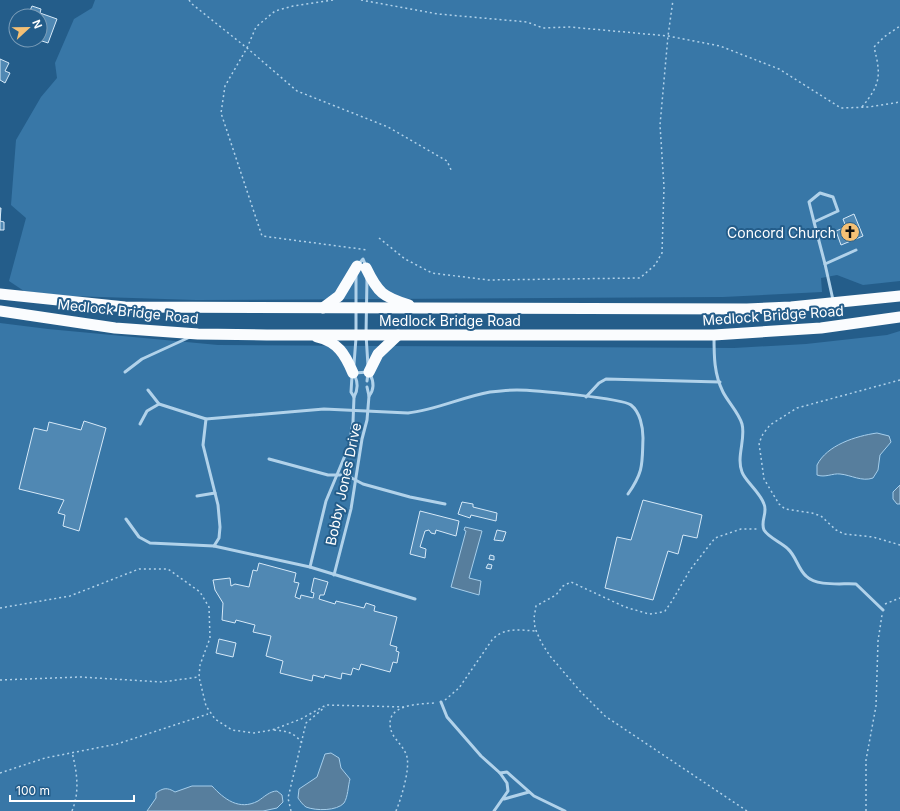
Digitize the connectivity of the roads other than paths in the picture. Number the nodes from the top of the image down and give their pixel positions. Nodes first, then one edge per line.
1 (814, 222) junction
2 (856, 250) dead end
3 (825, 264) junction
4 (362, 267) junction
5 (0, 294) edge
6 (900, 296) edge
7 (834, 304) junction
8 (323, 308) junction
9 (362, 309) junction
10 (419, 309) junction
11 (0, 311) edge
12 (900, 317) edge
13 (198, 334) junction
14 (307, 334) junction
15 (361, 334) junction
16 (398, 335) junction
17 (714, 335) junction
18 (125, 372) dead end
19 (353, 373) junction
20 (368, 376) junction
21 (720, 382) junction
22 (366, 387) dead end
23 (148, 390) dead end
24 (369, 396) junction
25 (354, 397) junction
26 (586, 397) junction
27 (159, 404) junction
28 (354, 409) junction
29 (368, 410) junction
30 (206, 419) junction
31 (140, 424) dead end
32 (269, 459) dead end
33 (339, 473) junction
34 (355, 480) junction
35 (215, 493) junction
36 (628, 494) dead end
37 (197, 496) dead end
38 (445, 504) dead end
39 (126, 519) dead end
40 (214, 546) junction
41 (310, 567) junction
42 (334, 575) junction
43 (415, 600) dead end
44 (883, 610) road end
45 (441, 702) dead end
46 (500, 773) junction
47 (529, 792) junction
48 (503, 799) junction
49 (494, 811) edge
50 (565, 811) edge

1 - 1 lane
1 - 3 lane
2 - 3 lane
3 - 7 lane
4 - 8 highway
4 - 9 lane, Bobby Jones Drive
4 - 9 lane, Bobby Jones Drive
4 - 10 highway
5 - 8 highway, Medlock Bridge Road
6 - 7 highway, Medlock Bridge Road
7 - 10 highway, Medlock Bridge Road
8 - 9 highway, Medlock Bridge Road
9 - 10 highway, Medlock Bridge Road
9 - 15 lane, Bobby Jones Drive
9 - 15 lane, Bobby Jones Drive
11 - 13 highway, Medlock Bridge Road
12 - 17 highway, Medlock Bridge Road
13 - 14 highway, Medlock Bridge Road
13 - 18 lane
14 - 15 highway, Medlock Bridge Road
14 - 19 highway
15 - 16 highway, Medlock Bridge Road
15 - 19 lane, Bobby Jones Drive
15 - 20 lane, Bobby Jones Drive
16 - 17 highway, Medlock Bridge Road
16 - 20 highway
17 - 21 lane
19 - 20 lane
19 - 25 lane, Bobby Jones Drive
19 - 25 lane, Bobby Jones Drive
20 - 24 lane, Bobby Jones Drive
21 - 26 lane
21 - 44 lane
22 - 24 lane, Bobby Jones Drive
23 - 27 lane
24 - 29 lane, Bobby Jones Drive
25 - 28 lane, Bobby Jones Drive
26 - 29 lane
26 - 36 lane
27 - 30 lane
27 - 31 lane
28 - 29 lane
28 - 30 lane
28 - 33 lane, Bobby Jones Drive
29 - 34 lane, Bobby Jones Drive
30 - 35 lane
32 - 33 lane
33 - 34 lane
33 - 41 lane, Bobby Jones Drive
34 - 38 lane
34 - 42 lane, Bobby Jones Drive
35 - 37 lane
35 - 40 lane
39 - 40 lane
40 - 41 lane
41 - 42 lane
42 - 43 lane
45 - 46 lane
46 - 47 lane
46 - 48 lane
47 - 48 lane
47 - 50 lane
48 - 49 lane

